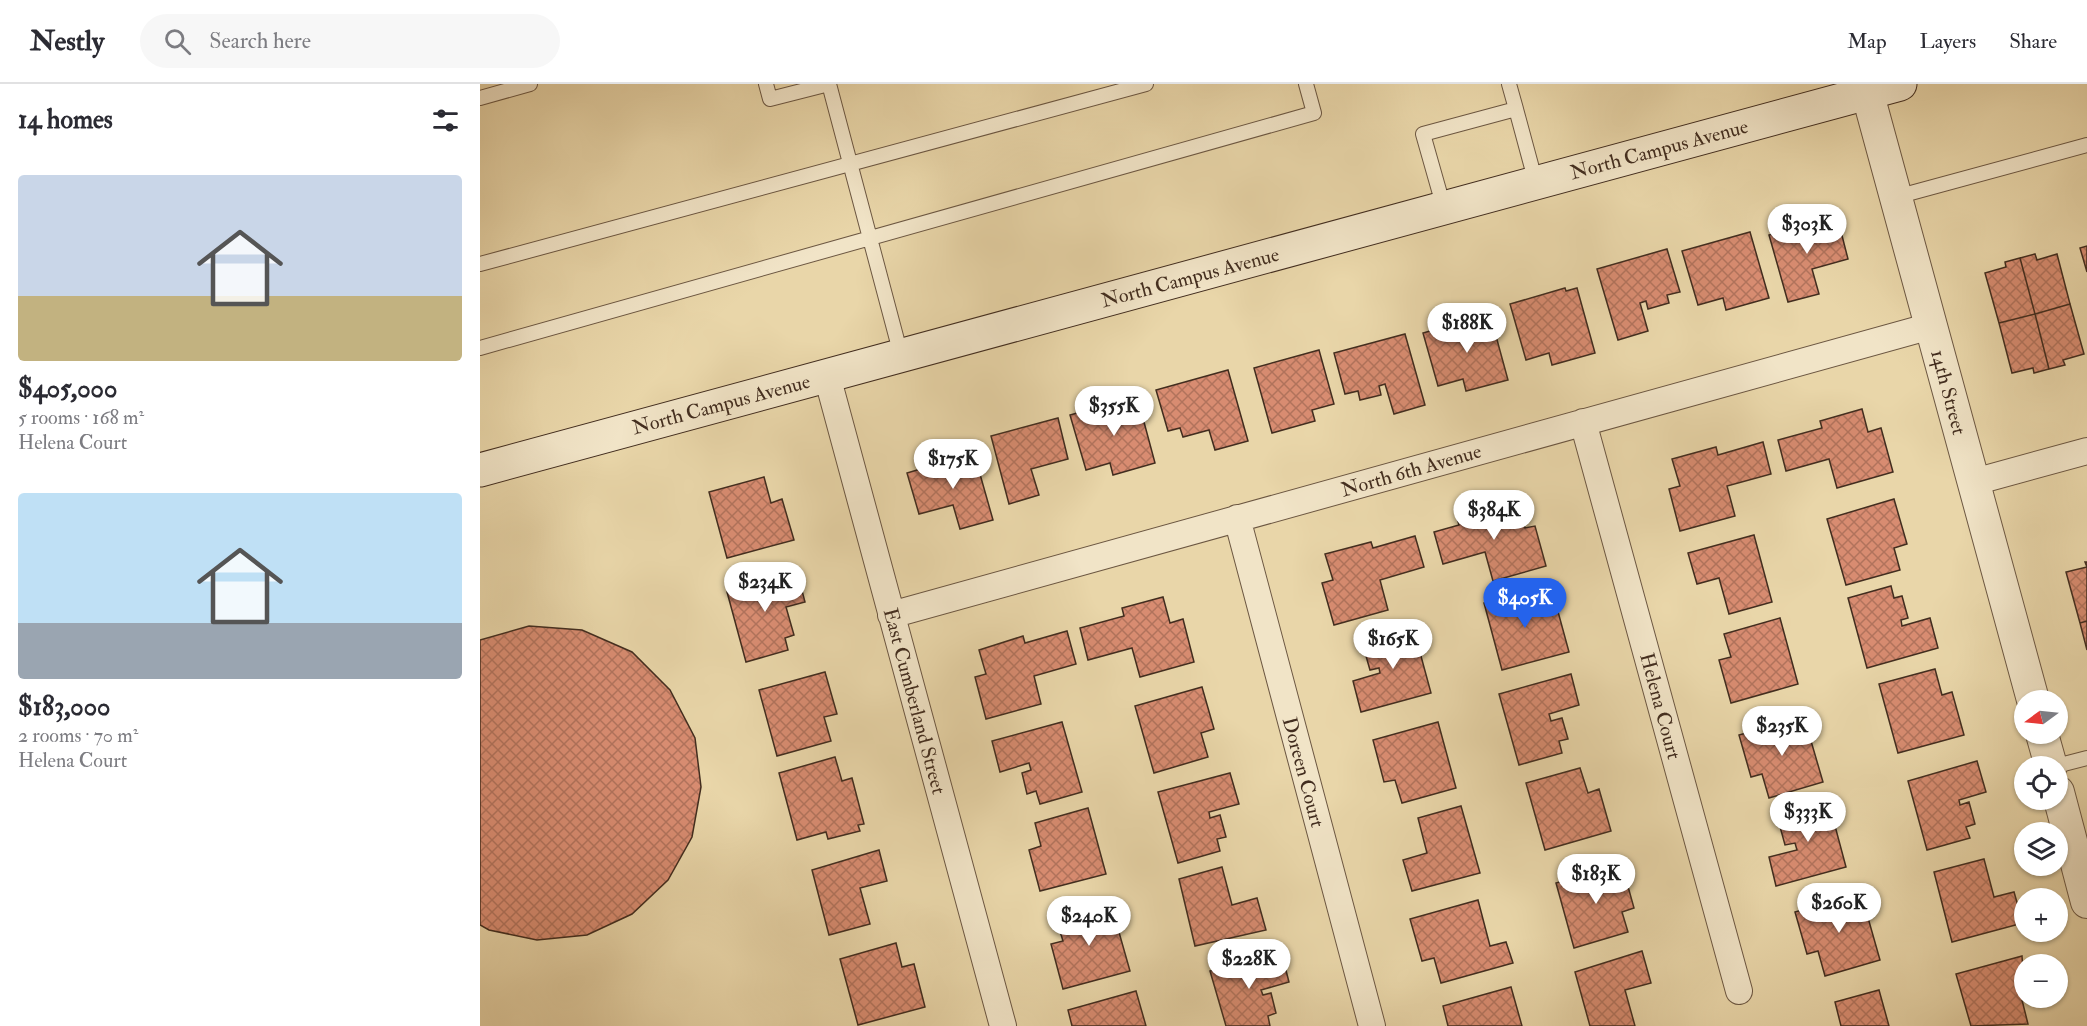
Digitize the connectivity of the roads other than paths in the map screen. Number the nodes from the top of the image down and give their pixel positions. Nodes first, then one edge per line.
1 (530, 84) edge
2 (766, 84) edge
3 (829, 84) edge
4 (1146, 84) edge
5 (1306, 84) edge
6 (1509, 84) edge
7 (1900, 84) edge
8 (1866, 88) edge
9 (480, 98) edge
10 (1516, 109) junction
11 (2087, 145) edge
12 (850, 163) junction
13 (1536, 183) junction
14 (1896, 197) junction
15 (1444, 208) junction
16 (870, 238) junction
17 (480, 264) edge
18 (1931, 326) junction
19 (480, 348) edge
20 (901, 355) junction
21 (827, 376) junction
22 (1583, 422) junction
23 (2087, 451) edge
24 (480, 470) edge
25 (1974, 482) junction
26 (1237, 518) junction
27 (891, 615) junction
28 (2030, 690) edge
29 (2087, 758) edge
30 (2068, 763) edge
31 (2063, 810) edge
32 (2087, 902) edge
33 (1739, 991) dead end
34 (1003, 1026) edge
35 (1372, 1026) edge

1 - 9 lane
2 - 3 lane
3 - 12 lane
4 - 12 lane
5 - 16 lane
6 - 10 lane
7 - 8 main road, North Campus Avenue
8 - 13 main road, North Campus Avenue
8 - 14 street, 14th Street
10 - 13 lane
10 - 15 lane
11 - 14 lane
12 - 16 lane
12 - 17 lane
13 - 15 main road, North Campus Avenue
14 - 18 street, 14th Street
15 - 20 main road, North Campus Avenue
16 - 19 lane
16 - 20 lane
18 - 22 street, North 6th Avenue
18 - 25 street, 14th Street
20 - 21 main road, North Campus Avenue
21 - 24 main road, North Campus Avenue
21 - 27 street, East Cumberland Street
22 - 26 street, North 6th Avenue
22 - 33 street, Helena Court
23 - 25 street
25 - 28 street, 14th Street
26 - 27 street, North 6th Avenue
26 - 35 street, Doreen Court
27 - 34 street, East Cumberland Street
29 - 30 lane
31 - 32 street

